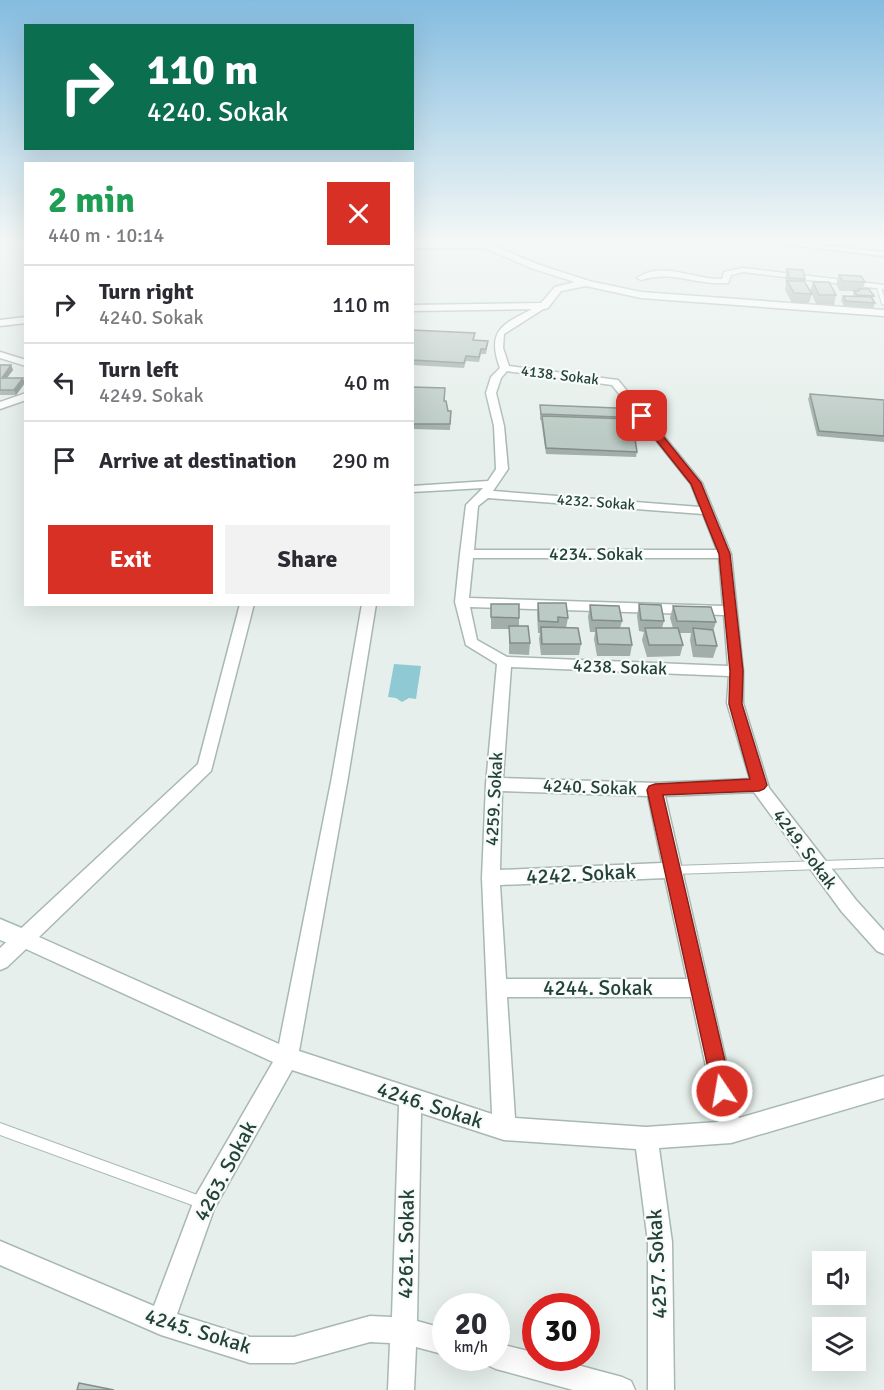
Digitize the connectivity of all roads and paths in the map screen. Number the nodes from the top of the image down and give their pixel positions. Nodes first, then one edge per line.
1 (541, 308) edge
2 (818, 308) edge
3 (884, 313) edge
4 (24, 320) edge
5 (0, 323) edge
6 (0, 355) edge
7 (24, 362) edge
8 (505, 368) junction
9 (615, 382) joint
10 (24, 397) edge
11 (0, 406) edge
12 (414, 489) edge
13 (489, 489) junction
14 (706, 511) junction
15 (466, 554) junction
16 (725, 554) junction
17 (462, 602) junction
18 (246, 606) edge
19 (369, 606) edge
20 (730, 611) junction
21 (504, 662) junction
22 (736, 671) junction
23 (494, 784) junction
24 (759, 785) junction
25 (655, 790) junction
26 (884, 863) edge
27 (817, 864) junction
28 (672, 870) junction
29 (491, 878) junction
30 (0, 929) edge
31 (23, 939) junction
32 (884, 945) edge
33 (0, 961) edge
34 (495, 988) junction
35 (700, 988) junction
36 (287, 1058) junction
37 (884, 1088) edge
38 (410, 1098) junction
39 (0, 1129) edge
40 (504, 1129) junction
41 (731, 1132) junction
42 (646, 1138) junction
43 (204, 1203) junction
44 (0, 1253) edge
45 (161, 1322) junction
46 (405, 1331) junction
47 (432, 1338) edge
48 (510, 1360) edge
49 (400, 1390) edge
50 (622, 1390) edge
51 (661, 1390) edge

1 - 8 street
2 - 3 street
4 - 5 street
6 - 7 street
8 - 9 street, 4138. Sokak
8 - 13 street
9 - 14 street, 4249. Sokak
10 - 11 street
12 - 13 street, 4232. Sokak
13 - 14 street, 4232. Sokak
13 - 15 street
14 - 16 street, 4249. Sokak
15 - 16 street, 4234. Sokak
15 - 17 street
16 - 20 street, 4249. Sokak
17 - 20 street
17 - 21 street
18 - 31 street
19 - 36 street, 4263. Sokak
20 - 22 street, 4249. Sokak
21 - 22 street, 4238. Sokak
21 - 23 street, 4259. Sokak
22 - 24 street, 4249. Sokak
23 - 25 street, 4240. Sokak
23 - 29 street, 4259. Sokak
24 - 25 street, 4240. Sokak
24 - 27 street, 4249. Sokak
25 - 28 street
26 - 27 lane
27 - 28 lane
27 - 32 street, 4249. Sokak
28 - 29 street, 4242. Sokak
28 - 35 street
29 - 34 street, 4259. Sokak
30 - 31 street, 4246. Sokak
31 - 33 street
31 - 36 street, 4246. Sokak
34 - 35 street, 4244. Sokak
34 - 40 street, 4259. Sokak
35 - 41 street
36 - 38 street, 4246. Sokak
36 - 43 street, 4263. Sokak
37 - 41 street, 4246. Sokak
38 - 40 street, 4246. Sokak
38 - 46 street, 4261. Sokak
39 - 43 lane
40 - 42 street, 4246. Sokak
41 - 42 street, 4246. Sokak
42 - 51 street, 4257. Sokak
43 - 45 street, 4263. Sokak
44 - 45 street, 4245. Sokak
45 - 46 street, 4245. Sokak
46 - 47 street, 4245. Sokak
46 - 49 street, 4261. Sokak
48 - 50 street

